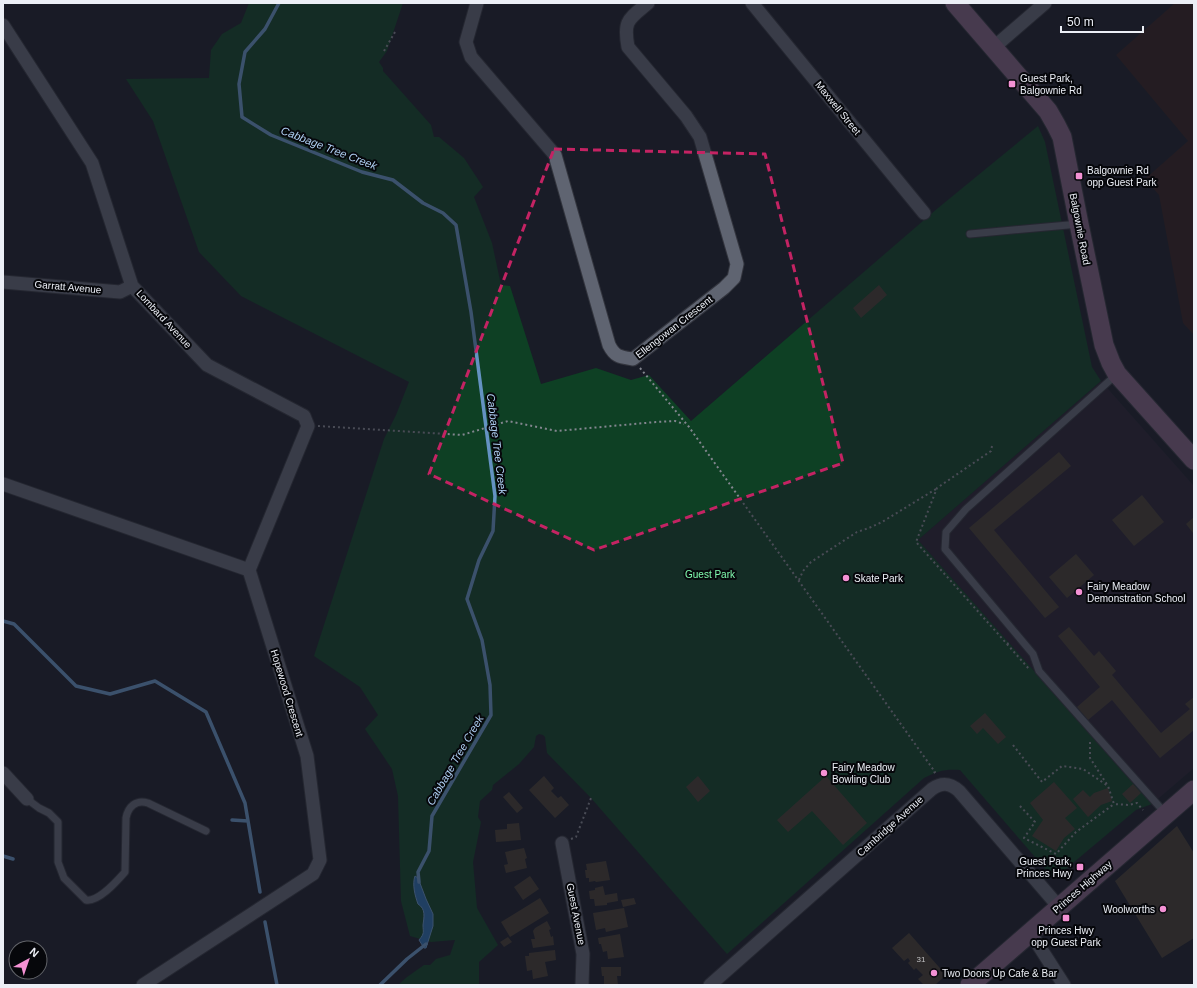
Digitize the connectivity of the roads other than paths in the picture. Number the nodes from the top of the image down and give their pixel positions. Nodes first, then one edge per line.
1 (477, 3) edge
2 (648, 3) edge
3 (752, 3) edge
4 (955, 3) edge
5 (1045, 3) edge
6 (3, 25) edge
7 (993, 48) junction
8 (924, 213) dead end
9 (1079, 224) junction
10 (970, 234) dead end
11 (3, 282) edge
12 (132, 286) junction
13 (1117, 374) junction
14 (1194, 460) edge
15 (3, 484) edge
16 (249, 570) junction
17 (3, 773) edge
18 (1194, 790) edge
19 (27, 800) joint
20 (1166, 814) junction
21 (206, 831) dead end
22 (562, 843) road end
23 (1059, 907) junction
24 (1030, 932) junction
25 (143, 985) edge
26 (582, 985) edge
27 (710, 985) edge
28 (970, 985) edge
29 (1064, 985) edge

1 - 2 street, Ellengowan Crescent
3 - 8 street, Maxwell Street
4 - 7 main road, Balgownie Road
5 - 7 street
6 - 12 street, Lombard Avenue
7 - 9 main road, Balgownie Road
9 - 10 lane
9 - 13 main road, Balgownie Road
11 - 12 street, Garratt Avenue
12 - 16 street, Lombard Avenue
13 - 14 main road, Balgownie Road
13 - 20 lane
15 - 16 street
16 - 25 street, Hopewood Crescent
17 - 19 street
18 - 20 main road, Princes Highway
19 - 21 lane
20 - 23 main road, Princes Highway
22 - 26 street, Guest Avenue
23 - 24 main road, Princes Highway
23 - 27 street, Cambridge Avenue
24 - 28 main road, Princes Highway
24 - 29 street

